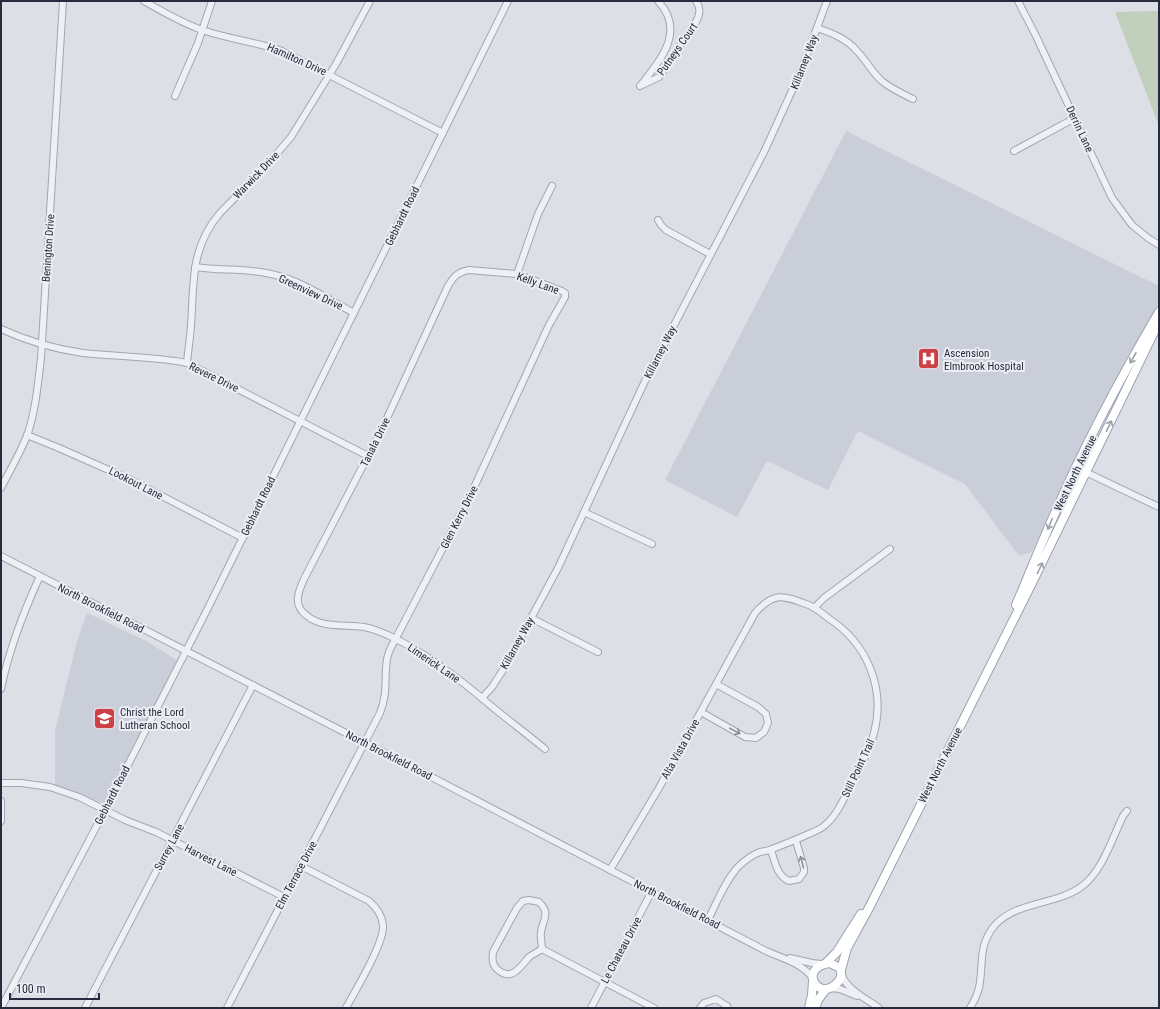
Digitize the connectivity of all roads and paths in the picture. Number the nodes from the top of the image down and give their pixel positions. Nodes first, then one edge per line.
1 (63, 1) edge
2 (144, 1) edge
3 (212, 1) edge
4 (370, 1) edge
5 (508, 1) edge
6 (658, 1) edge
7 (696, 1) edge
8 (827, 1) edge
9 (1018, 1) edge
10 (817, 28) junction
11 (203, 30) junction
12 (330, 74) junction
13 (175, 96) dead end
14 (913, 99) dead end
15 (1075, 118) junction
16 (443, 133) junction
17 (1014, 151) dead end
18 (552, 186) dead end
19 (658, 220) dead end
20 (1159, 245) edge
21 (710, 254) junction
22 (195, 267) junction
23 (462, 271) joint
24 (517, 274) junction
25 (565, 293) joint
26 (1159, 312) edge
27 (354, 313) junction
28 (1159, 322) edge
29 (1, 329) edge
30 (42, 345) junction
31 (187, 363) junction
32 (301, 421) junction
33 (27, 435) junction
34 (368, 456) junction
35 (1077, 468) junction
36 (1086, 472) junction
37 (1, 488) edge
38 (1159, 507) edge
39 (584, 512) junction
40 (243, 538) junction
41 (652, 544) dead end
42 (890, 549) dead end
43 (1, 556) edge
44 (40, 576) junction
45 (814, 608) junction
46 (305, 614) joint
47 (531, 618) junction
48 (747, 627) joint
49 (396, 638) junction
50 (1003, 640) junction
51 (186, 651) junction
52 (598, 652) dead end
53 (716, 684) junction
54 (253, 685) junction
55 (1, 689) edge
56 (482, 698) junction
57 (701, 712) junction
58 (364, 742) junction
59 (546, 749) dead end
60 (1, 783) edge
61 (1, 791) edge
62 (1, 801) edge
63 (104, 810) junction
64 (1127, 811) dead end
65 (1, 821) edge
66 (172, 840) junction
67 (796, 841) junction
68 (771, 850) junction
69 (301, 866) junction
70 (610, 870) junction
71 (878, 890) junction
72 (652, 891) junction
73 (284, 897) junction
74 (708, 920) junction
75 (542, 949) junction
76 (777, 955) junction
77 (824, 964) junction
78 (841, 972) junction
79 (812, 979) junction
80 (604, 981) junction
81 (828, 988) junction
82 (867, 1000) junction
83 (1, 1008) edge
84 (85, 1008) edge
85 (226, 1008) edge
86 (346, 1008) edge
87 (591, 1008) edge
88 (654, 1008) edge
89 (700, 1008) edge
90 (728, 1008) edge
91 (809, 1008) edge
92 (815, 1008) edge
93 (880, 1008) edge
94 (970, 1008) edge

1 - 30 street, Benington Drive
2 - 11 street, Hamilton Drive
3 - 11 street
4 - 12 street, Warwick Drive
5 - 16 street, Gebhardt Road
6 - 7 street, Putneys Court
8 - 10 street, Killarney Way
9 - 15 street, Derrin Lane
10 - 14 street
10 - 21 street, Killarney Way
11 - 12 street, Hamilton Drive
11 - 13 street
12 - 16 street, Hamilton Drive
12 - 22 street, Warwick Drive
15 - 17 street
15 - 20 street, Derrin Lane
16 - 27 street, Gebhardt Road
18 - 24 street
19 - 21 street
21 - 39 street, Killarney Way
22 - 27 street, Greenview Drive
22 - 31 street, Warwick Drive
23 - 24 street, Kelly Lane
23 - 34 street, Tanala Drive
24 - 25 street, Kelly Lane
25 - 49 street, Glen Kerry Drive
26 -> 35 main road, West North Avenue
27 - 32 street, Gebhardt Road
36 -> 28 main road, West North Avenue
29 - 30 street, Revere Drive
30 - 31 street, Revere Drive
30 - 33 street, Benington Drive
31 - 32 street, Revere Drive
32 - 34 street, Revere Drive
32 - 40 street, Gebhardt Road
33 - 37 street, Benington Drive
33 - 40 street, Lookout Lane
34 - 46 street, Tanala Drive
35 - 36 street
35 -> 50 main road, West North Avenue
36 - 38 street
50 -> 36 main road, West North Avenue
39 - 41 street
39 - 47 street, Killarney Way
40 - 51 street, Gebhardt Road
42 - 45 street
43 - 44 street, North Brookfield Road
44 - 51 street, North Brookfield Road
44 - 55 street
45 - 48 street, Still Point Trail
45 - 67 street, Still Point Trail
46 - 49 street, Limerick Lane
47 - 52 street
47 - 56 street, Killarney Way
48 - 53 street, Alta Vista Drive
49 - 56 street, Limerick Lane
49 - 58 street, Glen Kerry Drive
50 - 71 main road, West North Avenue
51 - 54 street, North Brookfield Road
51 - 63 street, Gebhardt Road
53 - 57 street, Alta Vista Drive
57 -> 53 street
54 - 58 street, North Brookfield Road
54 - 66 street, Surrey Lane
56 - 59 street, Limerick Lane
57 - 70 street, Alta Vista Drive
58 - 69 street, Elm Terrace Drive
58 - 70 street, North Brookfield Road
60 - 61 street
60 - 63 street, Harvest Lane
62 - 65 street
63 - 66 street, Harvest Lane
63 - 83 street, Gebhardt Road
64 - 94 street
66 - 73 street, Harvest Lane
66 - 84 street, Surrey Lane
67 - 68 street, Still Point Trail
68 -> 67 street
68 - 74 street, Still Point Trail
69 - 73 street, Elm Terrace Drive
69 - 86 street
70 - 72 street, North Brookfield Road
71 - 77 main road, West North Avenue
71 - 78 main road, West North Avenue
72 - 74 street, North Brookfield Road
72 - 80 street, Le Chateau Drive
73 - 85 street, Elm Terrace Drive
74 - 76 street, North Brookfield Road
75 - 75 street
75 - 80 street
76 - 77 street, North Brookfield Road
76 - 79 street, North Brookfield Road
77 - 78 main road
77 - 79 main road
78 - 81 main road
78 - 82 street
79 - 81 main road
79 - 91 main road
80 - 87 street, Le Chateau Drive
80 - 88 street
81 - 82 street
81 - 92 main road
82 - 93 street
89 - 90 street

